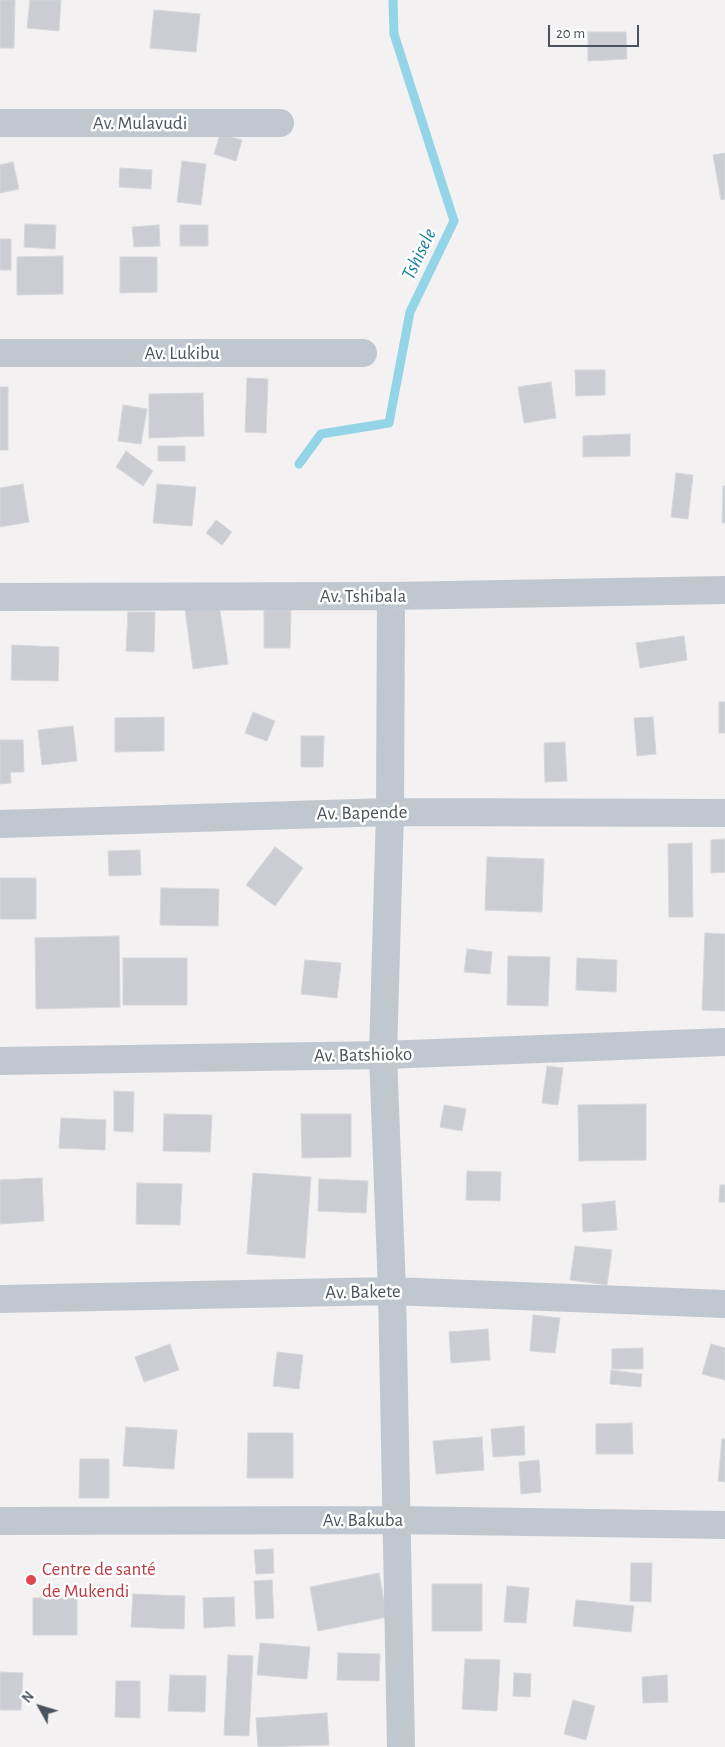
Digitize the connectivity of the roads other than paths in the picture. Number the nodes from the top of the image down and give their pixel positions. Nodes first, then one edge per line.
1 (0, 123) edge
2 (280, 123) dead end
3 (0, 353) edge
4 (363, 353) dead end
5 (725, 590) edge
6 (391, 596) junction
7 (0, 598) edge
8 (390, 812) junction
9 (725, 813) edge
10 (0, 824) edge
11 (725, 1042) edge
12 (383, 1055) junction
13 (0, 1061) edge
14 (392, 1291) junction
15 (0, 1299) edge
16 (725, 1304) edge
17 (0, 1520) edge
18 (395, 1520) junction
19 (725, 1525) edge
20 (401, 1747) edge

1 - 2 street, Av. Mulavudi
3 - 4 street, Av. Lukibu
5 - 6 street, Av. Tshibala
6 - 7 street, Av. Tshibala
6 - 8 street
8 - 9 street, Av. Bapende
8 - 10 street, Av. Bapende
8 - 12 street
11 - 12 street, Av. Batshioko
12 - 13 street, Av. Batshioko
12 - 14 street
14 - 15 street, Av. Bakete
14 - 16 street, Av. Bakete
14 - 18 street
17 - 18 street, Av. Bakuba
18 - 19 street, Av. Bakuba
18 - 20 street

